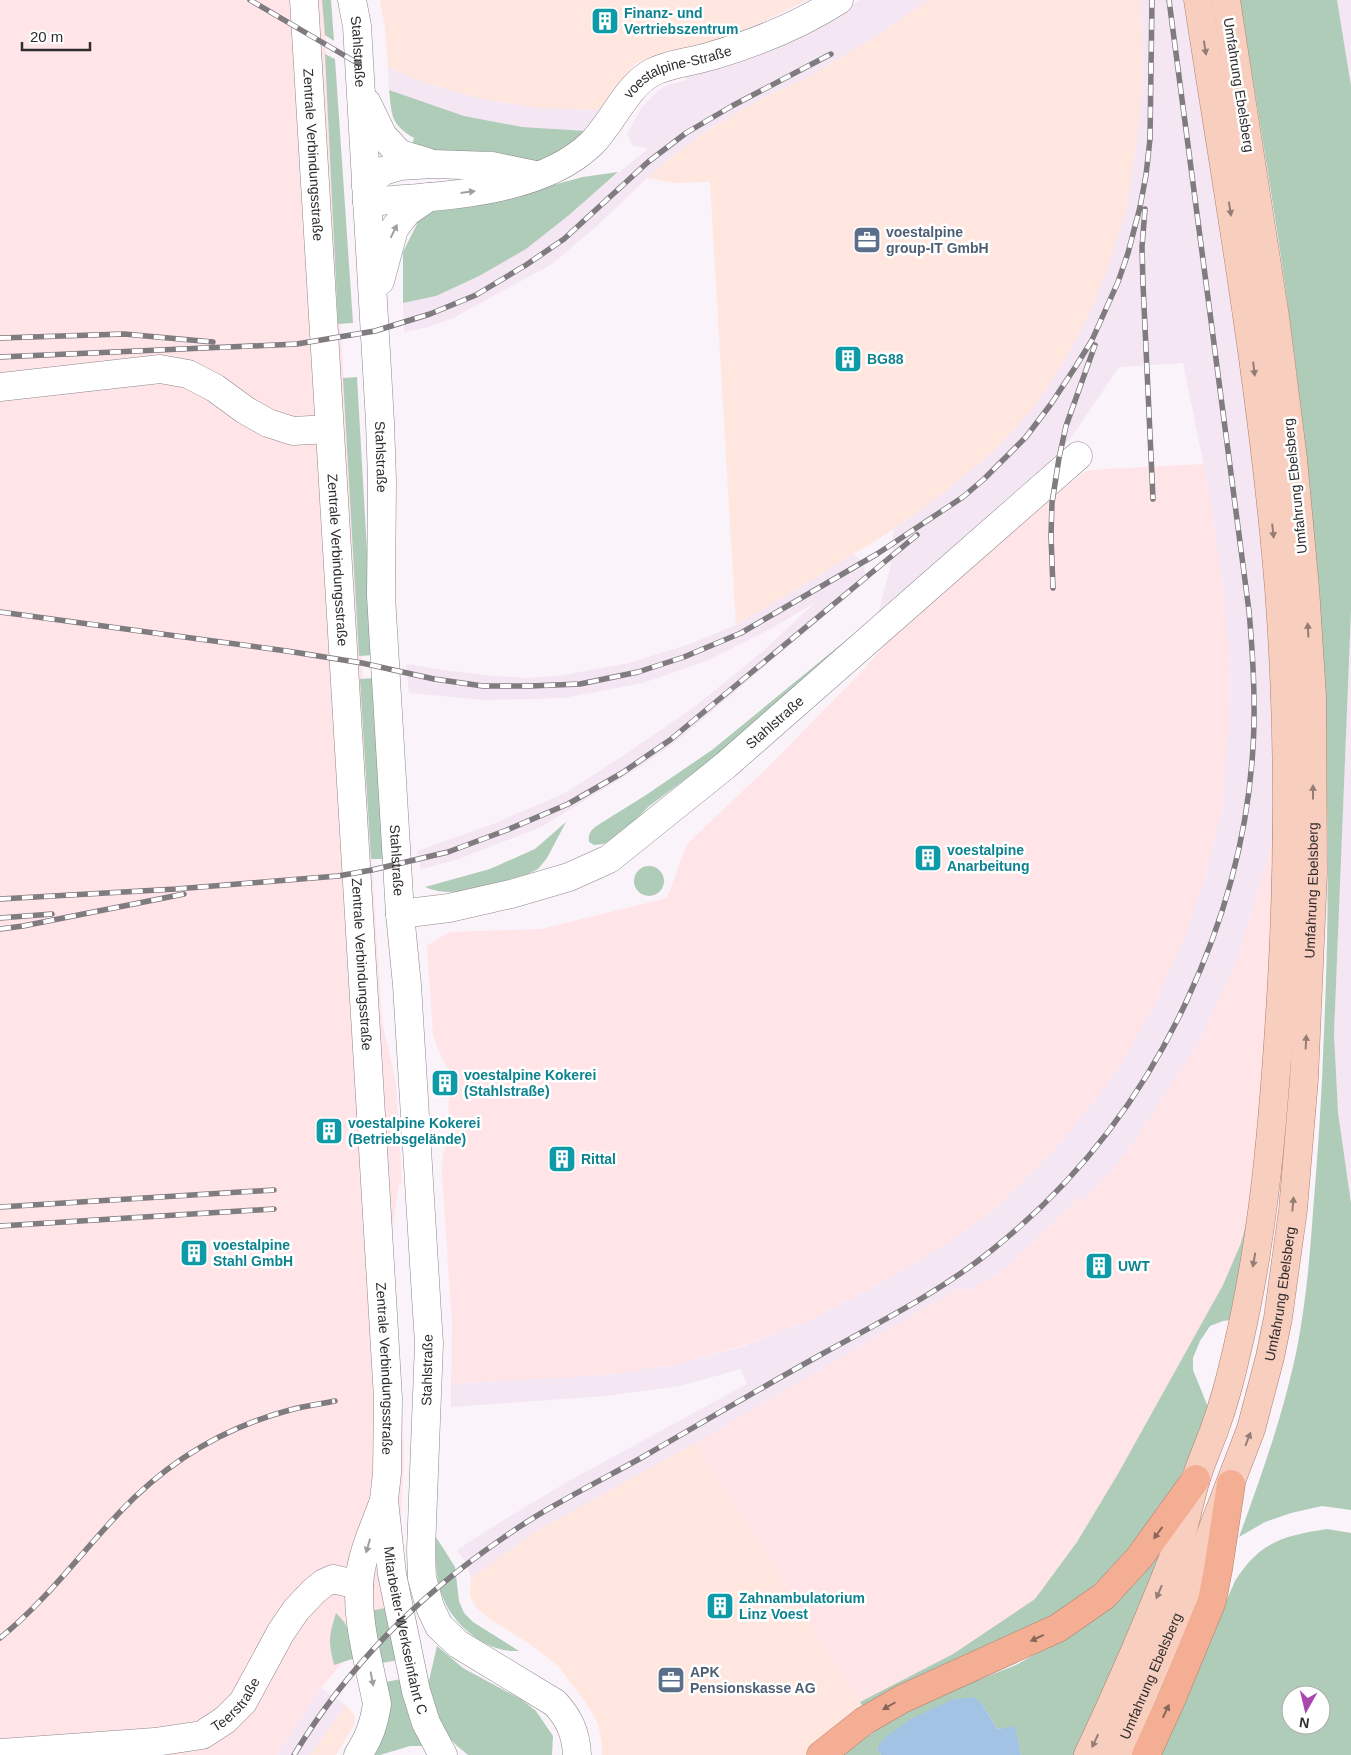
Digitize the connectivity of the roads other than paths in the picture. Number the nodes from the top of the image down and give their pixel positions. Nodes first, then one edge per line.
1 (304, 0) edge
2 (352, 0) edge
3 (839, 0) edge
4 (1198, 0) edge
5 (1226, 0) edge
6 (360, 90) junction
7 (433, 164) junction
8 (538, 176) junction
9 (367, 194) junction
10 (429, 197) junction
11 (374, 312) junction
12 (0, 387) edge
13 (329, 429) junction
14 (1078, 456) dead end
15 (400, 914) junction
16 (1196, 1479) junction
17 (1231, 1484) junction
18 (384, 1500) junction
19 (360, 1586) junction
20 (0, 1753) edge
21 (358, 1755) edge
22 (418, 1755) edge
23 (427, 1755) edge
24 (443, 1755) edge
25 (577, 1755) edge
26 (821, 1755) edge
27 (1088, 1755) edge
28 (1117, 1755) edge
29 (1146, 1755) edge

1 - 13 street, Zentrale Verbindungsstraße
2 - 6 street, Stahlstraße
3 - 8 street, voestalpine-Straße
4 -> 16 main road, Umfahrung Ebelsberg
17 -> 5 main road, Umfahrung Ebelsberg
6 - 7 street
6 - 9 street, Stahlstraße
7 - 8 street
7 - 9 street
10 -> 8 street, voestalpine-Straße
9 - 10 street, voestalpine-Straße
9 - 11 street, Stahlstraße
11 -> 10 street, voestalpine-Straße
11 - 15 street, Stahlstraße
12 - 13 street
13 - 18 street, Zentrale Verbindungsstraße
14 - 15 street, Stahlstraße
15 - 25 street, Stahlstraße
16 -> 26 highway
16 -> 27 main road, Umfahrung Ebelsberg
17 - 28 main road, Umfahrung Ebelsberg
29 -> 17 highway
18 -> 19 street
18 - 24 street, Mitarbeiter-Werkseinfahrt C
19 - 20 street, Teerstraße
19 -> 21 street
22 - 23 street

